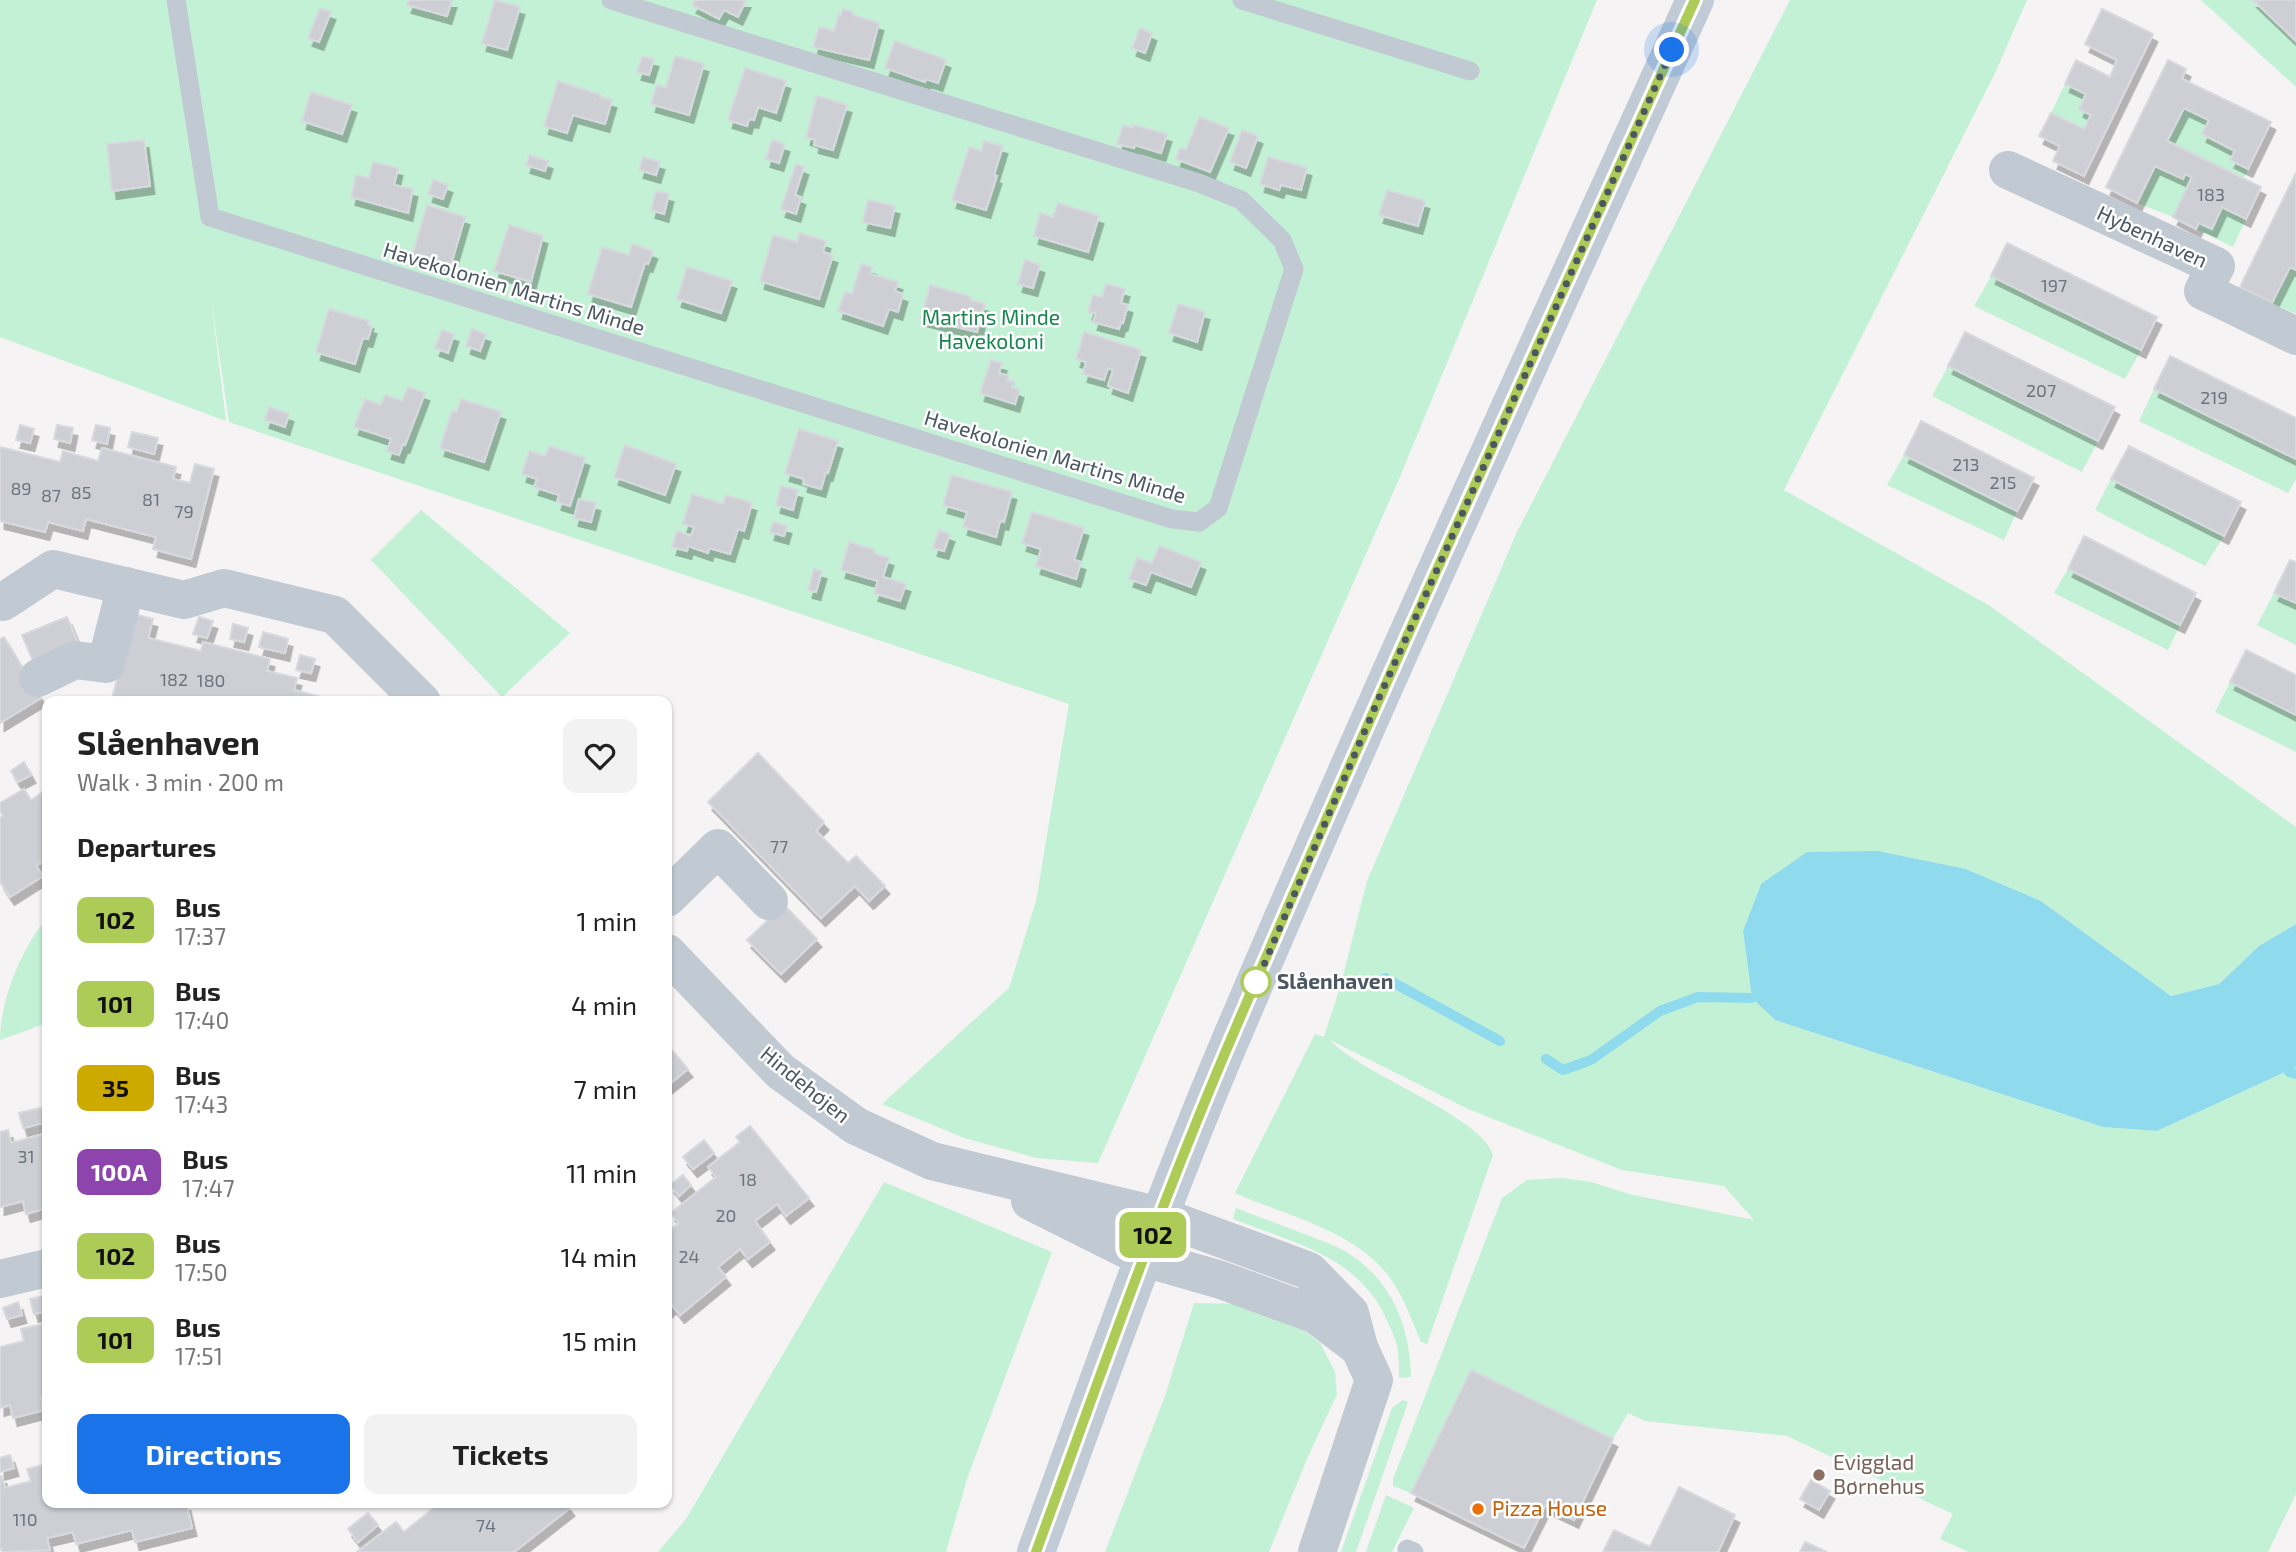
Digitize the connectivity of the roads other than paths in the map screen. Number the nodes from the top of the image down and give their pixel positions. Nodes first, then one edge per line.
1 (176, 0) edge
2 (611, 0) edge
3 (1242, 0) edge
4 (1695, 0) edge
5 (1470, 71) dead end
6 (2008, 170) dead end
7 (2296, 336) edge
8 (126, 586) junction
9 (0, 601) edge
10 (38, 678) dead end
11 (416, 696) edge
12 (672, 893) edge
13 (769, 901) dead end
14 (672, 958) edge
15 (972, 1171) junction
16 (1160, 1216) junction
17 (1144, 1258) junction
18 (42, 1269) edge
19 (0, 1279) edge
20 (1359, 1347) junction
21 (1036, 1552) edge
22 (1317, 1552) edge

1 - 2 lane, Havekolonien Martins Minde
3 - 5 lane
4 - 16 main road
6 - 7 street, Hybenhaven
8 - 9 street
8 - 10 street
8 - 11 street
12 - 13 street
14 - 15 street, Hindehøjen
15 - 16 street, Hindehøjen
15 - 17 street, Hindehøjen
16 - 17 main road
16 - 20 street
17 - 20 street
17 - 21 main road
18 - 19 street
20 - 22 street

